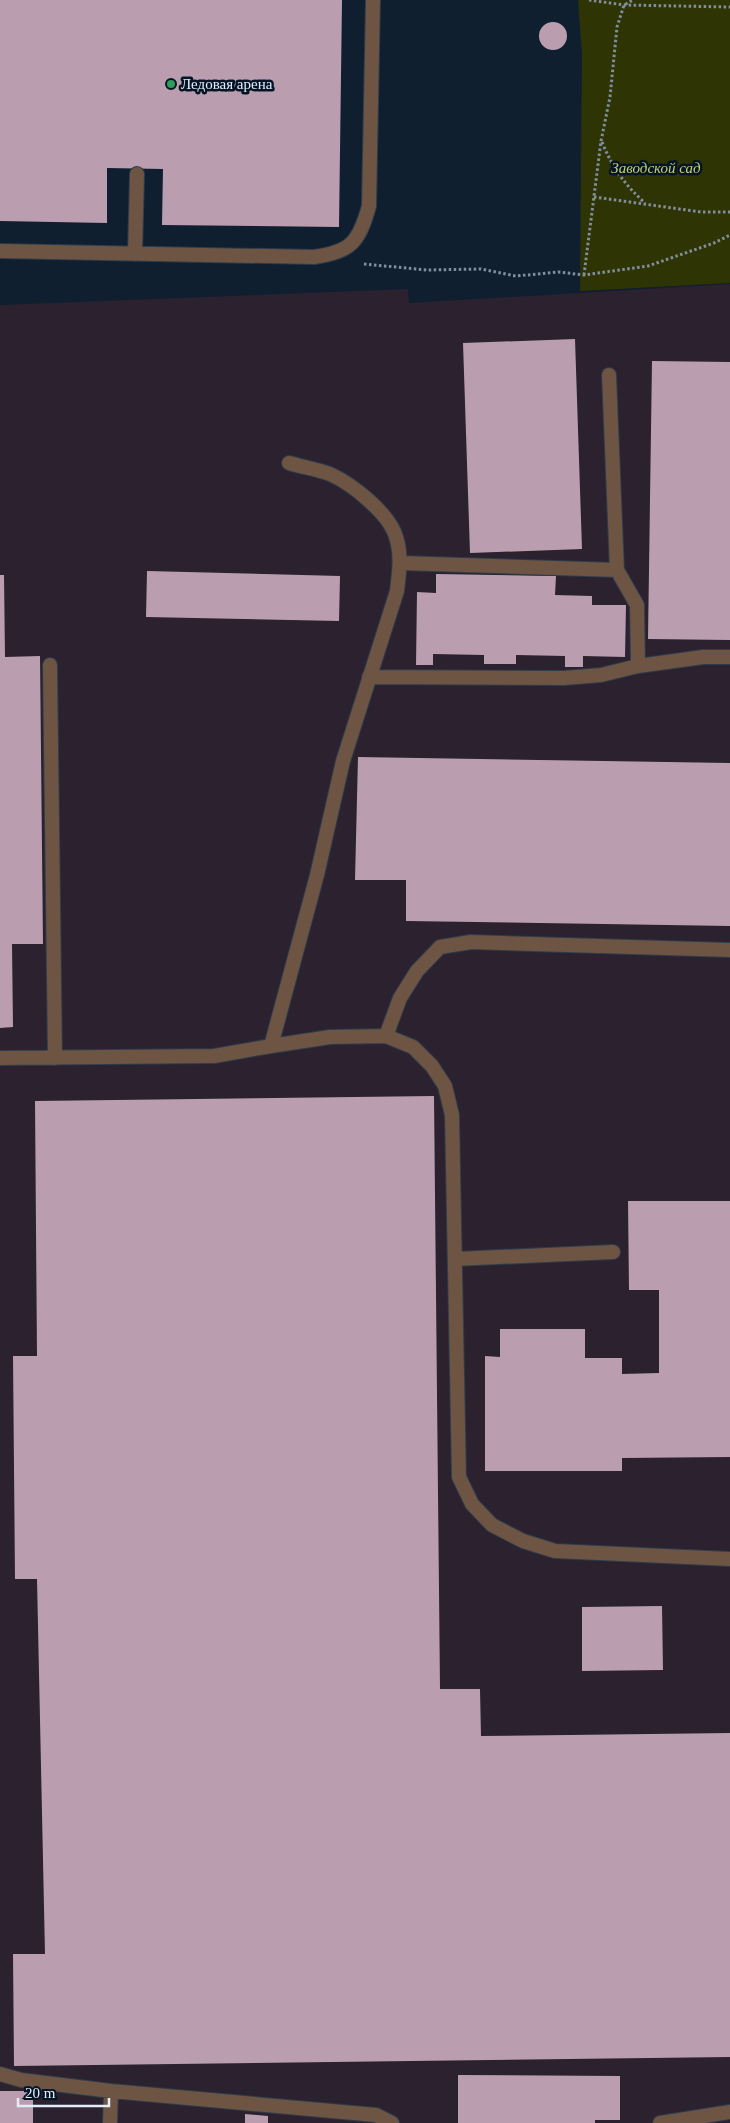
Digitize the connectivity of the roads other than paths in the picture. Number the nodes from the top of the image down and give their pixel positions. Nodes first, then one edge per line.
1 (373, 0) edge
2 (137, 174) dead end
3 (0, 251) edge
4 (135, 254) junction
5 (609, 375) dead end
6 (288, 463) dead end
7 (401, 563) junction
8 (618, 570) junction
9 (730, 657) edge
10 (50, 664) dead end
11 (638, 666) junction
12 (368, 677) junction
13 (730, 950) edge
14 (386, 1036) junction
15 (271, 1046) junction
16 (0, 1058) edge
17 (55, 1058) junction
18 (613, 1252) dead end
19 (455, 1259) junction
20 (730, 1559) edge
21 (0, 2074) edge
22 (111, 2091) junction
23 (730, 2112) edge
24 (110, 2123) edge
25 (392, 2123) edge
26 (660, 2123) edge

1 - 4 lane
2 - 4 lane
3 - 4 lane
5 - 8 lane
6 - 7 lane
7 - 8 lane
7 - 12 lane
8 - 11 lane
9 - 11 lane
10 - 17 lane
11 - 12 lane
12 - 15 lane
13 - 14 lane
14 - 15 lane
14 - 19 lane
15 - 17 lane
16 - 17 lane
18 - 19 lane
19 - 20 lane
21 - 22 lane
22 - 24 lane
22 - 25 lane
23 - 26 lane

